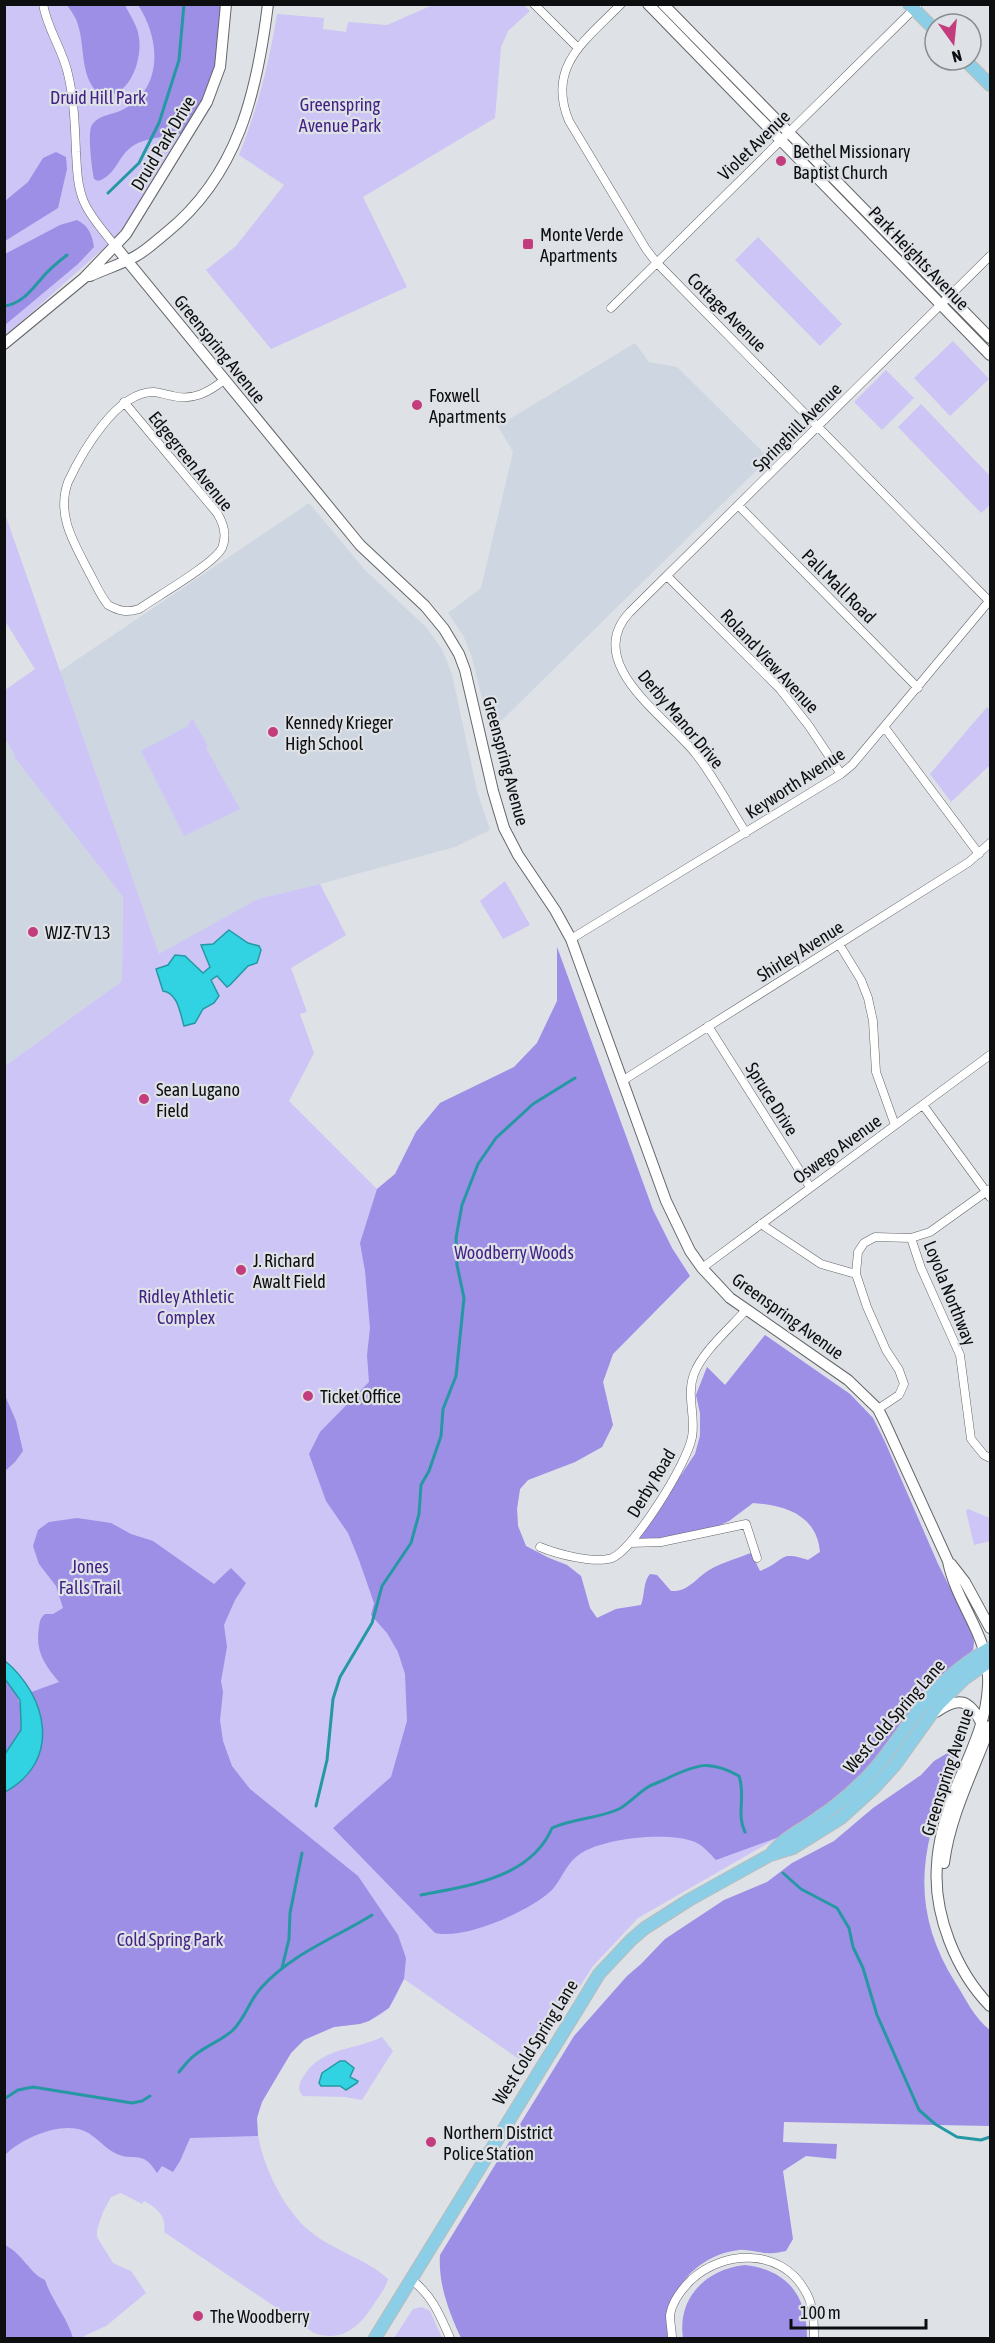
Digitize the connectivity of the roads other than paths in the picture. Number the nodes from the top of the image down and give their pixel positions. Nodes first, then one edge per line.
1 (44, 4) edge
2 (226, 4) edge
3 (268, 4) edge
4 (534, 4) edge
5 (621, 4) edge
6 (648, 4) edge
7 (663, 4) edge
8 (913, 6) edge
9 (578, 48) junction
10 (977, 72) edge
11 (990, 85) edge
12 (789, 131) junction
13 (780, 140) junction
14 (116, 247) junction
15 (990, 256) edge
16 (126, 261) junction
17 (656, 262) junction
18 (84, 278) junction
19 (946, 300) junction
20 (611, 308) dead end
21 (990, 338) edge
22 (4, 344) edge
23 (990, 355) edge
24 (224, 380) junction
25 (124, 402) junction
26 (818, 426) junction
27 (738, 505) junction
28 (667, 576) junction
29 (990, 601) edge
30 (623, 619) joint
31 (918, 688) junction
32 (885, 728) junction
33 (841, 774) junction
34 (746, 833) junction
35 (990, 843) edge
36 (979, 854) junction
37 (571, 939) junction
38 (839, 944) junction
39 (708, 1026) junction
40 (990, 1055) edge
41 (622, 1081) junction
42 (922, 1106) junction
43 (895, 1125) junction
44 (810, 1188) junction
45 (989, 1192) edge
46 (761, 1224) junction
47 (911, 1238) junction
48 (702, 1268) junction
49 (856, 1274) junction
50 (746, 1310) junction
51 (878, 1409) junction
52 (990, 1458) edge
53 (630, 1544) junction
54 (540, 1547) dead end
55 (757, 1558) dead end
56 (948, 1561) junction
57 (990, 1628) edge
58 (989, 1656) edge
59 (928, 1718) junction
60 (986, 1725) edge
61 (770, 1855) junction
62 (990, 2006) edge
63 (411, 2279) junction
64 (375, 2338) edge
65 (450, 2338) edge
66 (672, 2338) edge
67 (814, 2338) edge

1 - 14 street, Greenspring Avenue
2 - 14 main road, Druid Park Drive
3 - 16 main road, Druid Park Drive
4 - 9 street
5 - 9 street, Cottage Avenue
6 - 13 main road, Park Heights Avenue
7 - 12 main road, Park Heights Avenue
8 - 12 street, Violet Avenue
9 - 17 street, Cottage Avenue
10 - 11 main road
12 - 13 street, Violet Avenue
12 - 19 main road, Park Heights Avenue
13 - 17 street, Violet Avenue
13 - 19 main road, Park Heights Avenue
14 - 16 main road, Greenspring Avenue
14 - 18 main road, Druid Park Drive
15 - 19 street, Springhill Avenue
16 - 18 main road, Druid Park Drive
16 - 24 main road, Greenspring Avenue
17 - 20 street, Violet Avenue
17 - 26 street, Cottage Avenue
18 - 22 main road, Druid Park Drive
19 - 21 main road, Park Heights Avenue
19 - 23 main road, Park Heights Avenue
19 - 26 street, Springhill Avenue
24 - 25 street
24 - 37 main road, Greenspring Avenue
25 - 25 street, Edgegreen Avenue
26 - 27 street, Springhill Avenue
26 - 29 street, Cottage Avenue
27 - 28 street, Springhill Avenue
27 - 31 street, Pall Mall Road
28 - 30 street, Springhill Avenue
28 - 33 street, Roland View Avenue
29 - 31 street, Keyworth Avenue
30 - 34 street, Derby Manor Drive
31 - 32 street, Keyworth Avenue
32 - 33 street, Keyworth Avenue
32 - 36 street
33 - 34 street, Keyworth Avenue
34 - 37 street, Keyworth Avenue
35 - 36 street, Shirley Avenue
36 - 38 street, Shirley Avenue
37 - 41 main road, Greenspring Avenue
38 - 39 street, Shirley Avenue
38 - 43 street
39 - 41 street, Shirley Avenue
39 - 44 street, Spruce Drive
40 - 42 street, Oswego Avenue
41 - 48 main road, Greenspring Avenue
42 - 43 street, Oswego Avenue
42 - 45 street
43 - 44 street, Oswego Avenue
44 - 46 street, Oswego Avenue
45 - 47 street
46 - 48 street, Oswego Avenue
46 - 49 street
47 - 49 street
47 - 52 street, Loyola Northway
48 - 50 main road, Greenspring Avenue
49 - 51 street
50 - 51 main road, Greenspring Avenue
50 - 53 street, Derby Road
51 - 56 main road, Greenspring Avenue
53 - 54 street
53 - 55 street
56 - 57 main road, Greenspring Avenue
56 - 58 main road, Greenspring Avenue
58 - 59 main road, West Cold Spring Lane
58 - 60 main road, Greenspring Avenue
58 - 61 main road, West Cold Spring Lane
59 - 60 main road
59 - 61 main road, West Cold Spring Lane
60 - 62 main road, Greenspring Avenue
61 - 63 main road, West Cold Spring Lane
63 - 64 main road, West Cold Spring Lane
63 - 65 street
66 - 67 street

